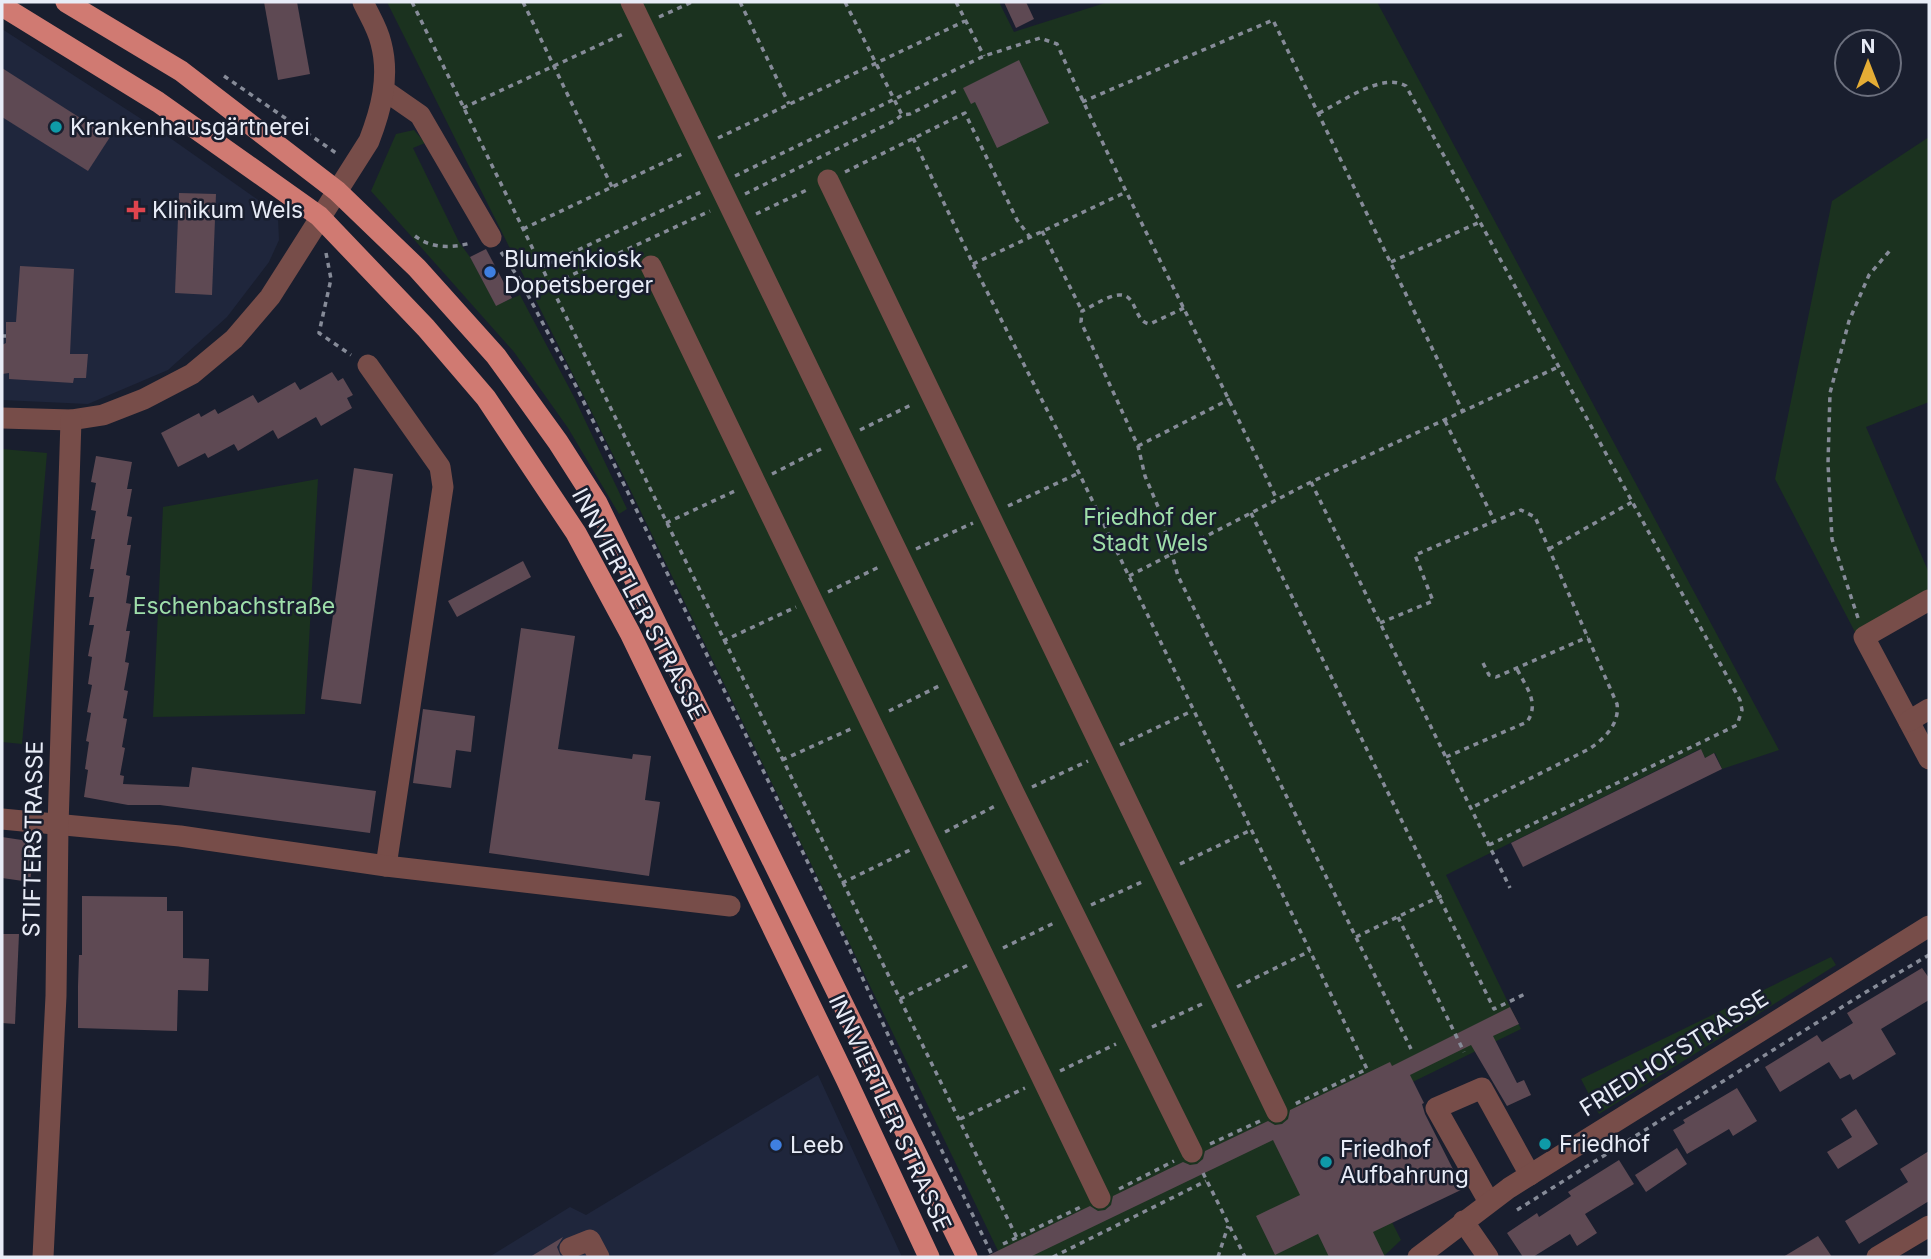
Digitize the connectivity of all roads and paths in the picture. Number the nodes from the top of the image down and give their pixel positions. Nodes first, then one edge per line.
1 (66, 2) edge
2 (363, 2) edge
3 (412, 2) edge
4 (523, 2) edge
5 (631, 2) edge
6 (692, 2) edge
7 (740, 2) edge
8 (845, 2) edge
9 (956, 2) edge
10 (2, 6) edge
11 (965, 21) junction
12 (643, 25) junction
13 (984, 56) junction
14 (876, 63) junction
15 (554, 67) junction
16 (384, 90) junction
17 (956, 91) dead end
18 (894, 99) junction
19 (1082, 102) junction
20 (789, 104) junction
21 (463, 108) junction
22 (1320, 113) junction
23 (902, 115) junction
24 (913, 138) junction
25 (701, 146) junction
26 (828, 180) junction
27 (719, 183) junction
28 (612, 187) junction
29 (337, 191) junction
30 (1126, 192) junction
31 (729, 203) junction
32 (319, 216) junction
33 (1480, 222) junction
34 (738, 223) junction
35 (523, 229) junction
36 (1042, 231) junction
37 (492, 237) dead end
38 (1030, 237) junction
39 (1892, 248) dead end
40 (1391, 262) junction
41 (973, 264) junction
42 (651, 266) dead end
43 (541, 268) junction
44 (550, 285) junction
45 (527, 293) dead end
46 (1184, 308) junction
47 (1082, 311) junction
48 (368, 365) joint
49 (1559, 367) junction
50 (930, 395) junction
51 (1230, 399) junction
52 (1463, 412) junction
53 (2, 418) edge
54 (71, 421) junction
55 (1445, 421) junction
56 (842, 439) junction
57 (1138, 446) junction
58 (756, 482) junction
59 (1311, 482) junction
60 (1277, 500) junction
61 (1632, 502) junction
62 (1251, 513) junction
63 (1495, 522) junction
64 (666, 523) junction
65 (1549, 549) junction
66 (1171, 554) junction
67 (1129, 576) junction
68 (1929, 600) edge
69 (1380, 623) junction
70 (1588, 637) junction
71 (1864, 637) junction
72 (1483, 663) dead end
73 (1517, 669) junction
74 (1929, 709) edge
75 (1909, 721) junction
76 (1446, 757) junction
77 (1929, 759) edge
78 (1471, 808) junction
79 (2, 819) edge
80 (58, 825) junction
81 (1489, 845) junction
82 (386, 866) junction
83 (1510, 888) dead end
84 (1443, 895) junction
85 (730, 906) dead end
86 (1398, 917) junction
87 (1929, 926) edge
88 (1356, 937) junction
89 (1929, 955) edge
90 (1525, 994) dead end
91 (1411, 1049) dead end
92 (1464, 1052) dead end
93 (1367, 1069) dead end
94 (1278, 1112) dead end
95 (1192, 1152) dead end
96 (1203, 1174) dead end
97 (1530, 1175) junction
98 (1206, 1181) junction
99 (1100, 1198) dead end
100 (1489, 1202) junction
101 (1515, 1211) dead end
102 (1463, 1220) junction
103 (1228, 1224) junction
104 (1929, 1226) edge
105 (1017, 1238) dead end
106 (570, 1248) dead end
107 (43, 1257) edge
108 (599, 1257) edge
109 (929, 1257) edge
110 (967, 1257) edge
111 (1053, 1257) edge
112 (1219, 1257) edge
113 (1245, 1257) edge
114 (1418, 1257) edge
115 (1488, 1257) edge
116 (1877, 1257) edge

1 - 29 main road, INNVIERTLER STRASSE
2 - 16 street
3 - 21 path
4 - 15 path
5 - 12 street
6 - 12 path
7 - 20 path
8 - 14 path
9 - 11 path
10 - 32 main road, INNVIERTLER STRASSE
11 - 13 path
11 - 14 path
12 - 15 path
12 - 25 street
13 - 18 path
13 - 19 path
14 - 18 path
14 - 20 path
15 - 21 path
15 - 28 path
16 - 29 street
16 - 37 street
17 - 23 path
18 - 23 path
18 - 27 path
19 - 22 path
19 - 30 path
20 - 25 path
21 - 35 path
22 - 33 path
22 - 40 path
23 - 31 path
24 - 26 path
24 - 38 path
24 - 41 path
25 - 27 street
25 - 28 path
26 - 34 path
26 - 50 street
27 - 31 street
27 - 43 path
28 - 35 path
29 - 32 street
29 - 110 main road, INNVIERTLER STRASSE
30 - 36 path
30 - 46 path
31 - 34 street
31 - 44 path
32 - 48 path
32 - 54 street
32 - 109 main road, INNVIERTLER STRASSE
33 - 40 path
33 - 49 path
34 - 56 street
35 - 43 path
36 - 38 path
36 - 47 path
38 - 41 path
39 - 71 path
40 - 52 path
41 - 67 path
42 - 58 street
43 - 44 path
44 - 45 path
44 - 64 path
46 - 47 path
46 - 51 path
47 - 57 path
48 - 82 street
49 - 52 path
49 - 61 path
50 - 56 path
50 - 94 street
51 - 57 path
51 - 60 path
52 - 55 path
53 - 54 street
54 - 80 street, STIFTERSTRASSE
55 - 59 path
55 - 63 path
56 - 58 path
56 - 95 street
57 - 66 path
58 - 64 path
58 - 99 street
59 - 60 path
59 - 69 path
60 - 62 path
61 - 65 path
61 - 81 path
62 - 66 path
62 - 84 path
63 - 65 path
63 - 69 path
64 - 105 path
65 - 70 path
66 - 67 path
66 - 88 path
67 - 93 path
68 - 71 street
69 - 76 path
70 - 73 path
70 - 78 path
71 - 75 street
72 - 73 path
73 - 76 path
74 - 75 street
75 - 77 street
76 - 78 path
78 - 81 path
79 - 80 street
80 - 82 street
80 - 107 street, STIFTERSTRASSE
81 - 83 path
82 - 85 street
84 - 86 path
84 - 90 path
86 - 88 path
86 - 92 path
87 - 97 street, FRIEDHOFSTRASSE
88 - 91 path
89 - 101 path
96 - 98 path
97 - 100 street, FRIEDHOFSTRASSE
97 - 100 street
98 - 103 path
98 - 111 path
100 - 102 street, FRIEDHOFSTRASSE
102 - 114 street, FRIEDHOFSTRASSE
102 - 115 street
103 - 112 path
103 - 113 path
104 - 116 street
106 - 108 street

